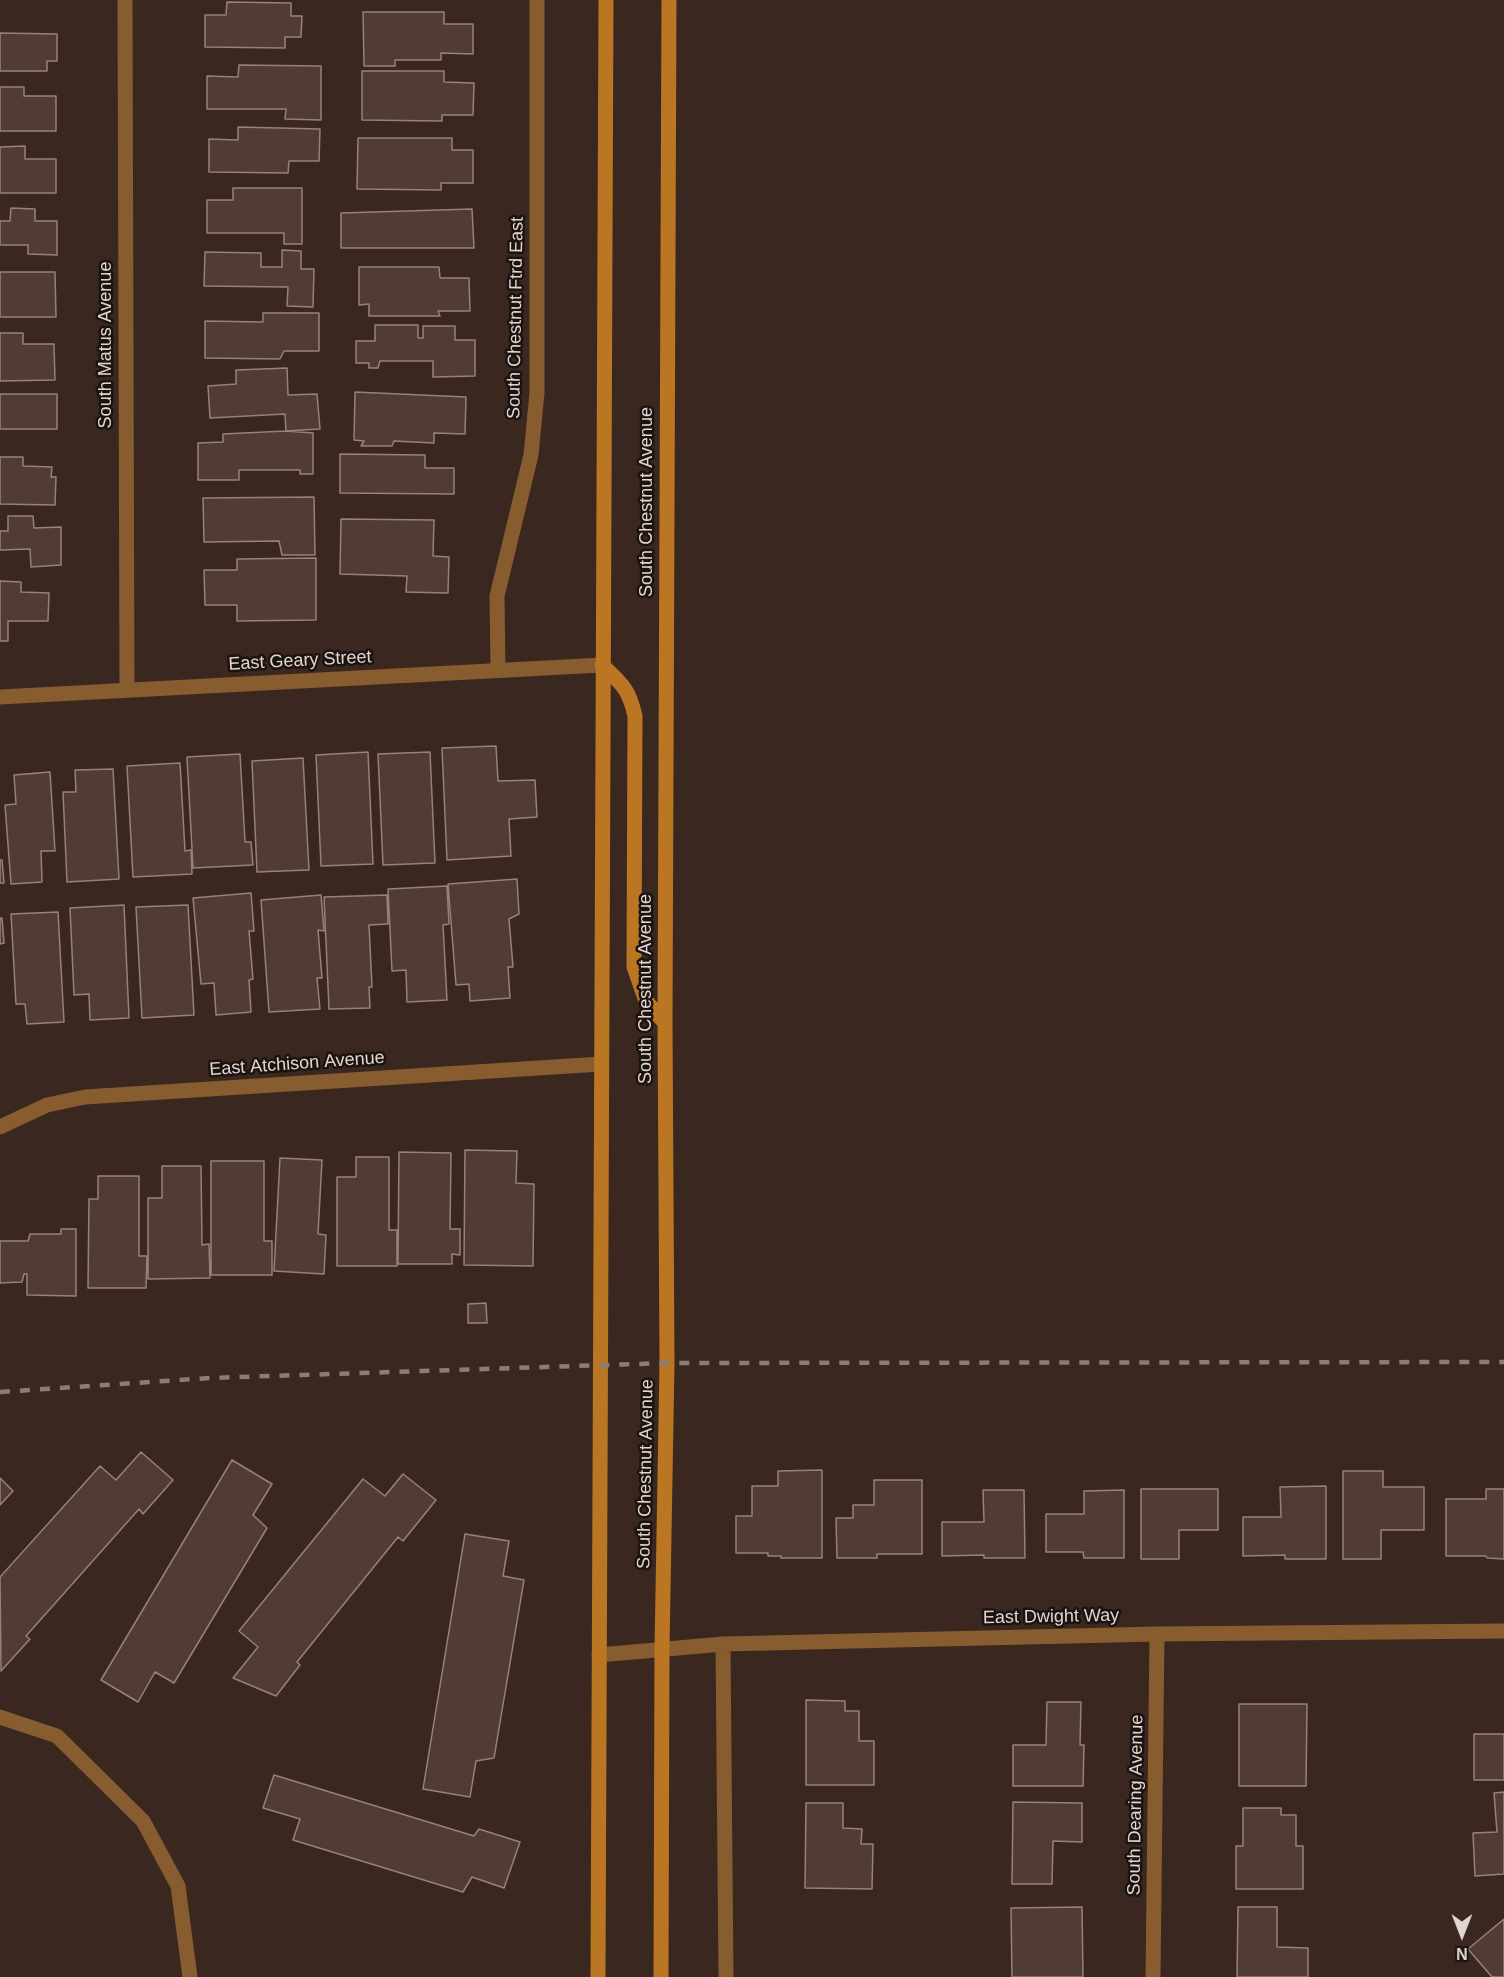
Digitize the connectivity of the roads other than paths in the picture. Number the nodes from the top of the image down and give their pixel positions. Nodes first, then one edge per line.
1 (125, 0) edge
2 (537, 0) edge
3 (606, 0) edge
4 (669, 0) edge
5 (602, 665) junction
6 (498, 669) junction
7 (127, 690) junction
8 (0, 697) edge
9 (665, 1023) junction
10 (601, 1064) junction
11 (0, 1127) edge
12 (1504, 1631) edge
13 (1157, 1634) junction
14 (723, 1644) junction
15 (662, 1650) junction
16 (599, 1654) junction
17 (0, 1717) edge
18 (190, 1977) edge
19 (598, 1977) edge
20 (661, 1977) edge
21 (726, 1977) edge
22 (1153, 1977) edge

1 - 7 street, South Matus Avenue
2 - 6 street, South Chestnut Ftrd East
3 - 5 main road
4 - 9 main road, South Chestnut Avenue
5 - 6 street, East Geary Street
5 - 9 main road
5 - 10 main road
6 - 7 street, East Geary Street
7 - 8 street, East Geary Street
9 - 15 main road, South Chestnut Avenue
10 - 11 street, East Atchison Avenue
10 - 16 main road
12 - 13 street, East Dwight Way
13 - 14 street, East Dwight Way
13 - 22 street, South Dearing Avenue
14 - 15 street, East Dwight Way
14 - 21 street
15 - 16 street, East Dwight Way
15 - 20 main road, South Chestnut Avenue
16 - 19 main road
17 - 18 street

